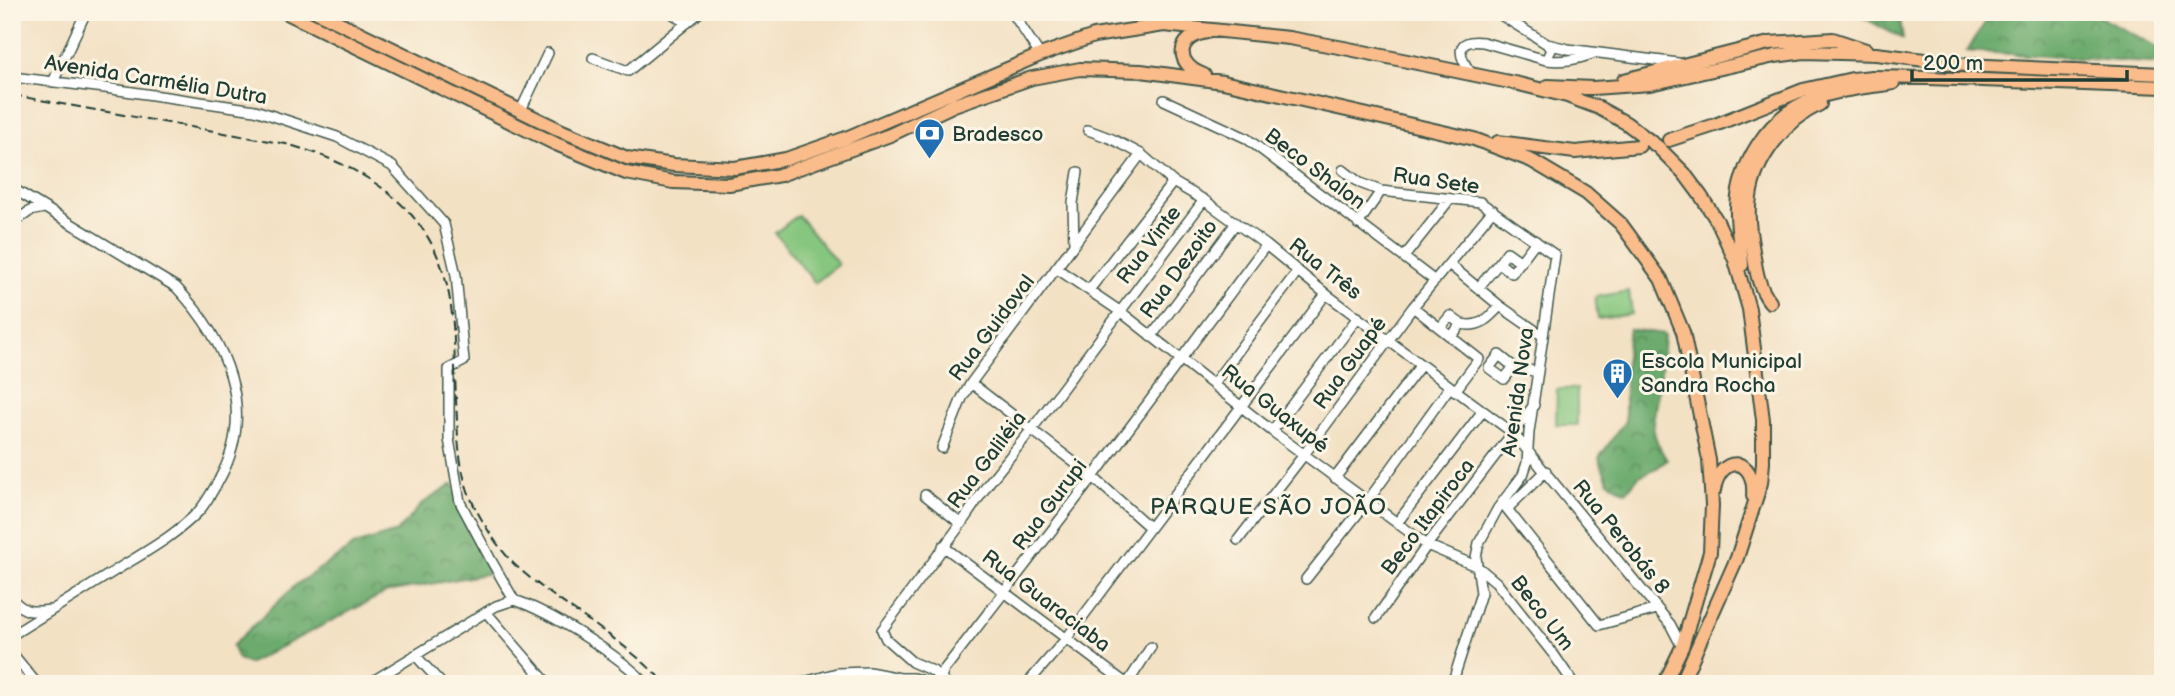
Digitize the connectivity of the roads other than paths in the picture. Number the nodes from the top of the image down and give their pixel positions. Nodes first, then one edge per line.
1 (86, 12) edge
2 (285, 12) edge
3 (317, 12) edge
4 (670, 12) edge
5 (700, 12) edge
6 (1012, 12) edge
7 (1496, 12) edge
8 (687, 23) junction
9 (1217, 30) junction
10 (1547, 44) junction
11 (1597, 52) junction
12 (548, 54) dead end
13 (1876, 54) junction
14 (1040, 55) junction
15 (593, 58) dead end
16 (1638, 58) junction
17 (1546, 60) junction
18 (1684, 64) junction
19 (1471, 74) junction
20 (2163, 74) edge
21 (1643, 75) junction
22 (12, 76) edge
23 (1929, 78) junction
24 (53, 82) junction
25 (1223, 82) junction
26 (1519, 84) junction
27 (1593, 88) junction
28 (2163, 88) edge
29 (1852, 89) junction
30 (1164, 100) dead end
31 (520, 111) junction
32 (1088, 130) dead end
33 (1474, 139) junction
34 (1669, 140) dead end
35 (1639, 146) dead end
36 (1141, 154) junction
37 (1343, 170) dead end
38 (1078, 172) dead end
39 (1173, 181) junction
40 (12, 188) edge
41 (1381, 191) junction
42 (1450, 199) junction
43 (1204, 200) junction
44 (44, 208) junction
45 (1493, 210) junction
46 (20, 218) dead end
47 (1236, 223) junction
48 (1358, 224) junction
49 (1536, 241) junction
50 (1074, 244) junction
51 (1266, 245) junction
52 (1555, 254) joint
53 (1404, 257) junction
54 (1450, 265) junction
55 (1056, 268) junction
56 (1297, 272) junction
57 (1435, 281) junction
58 (1743, 283) junction
59 (1478, 288) junction
60 (1089, 290) junction
61 (1326, 294) junction
62 (1770, 302) dead end
63 (1500, 306) junction
64 (1413, 307) junction
65 (1121, 312) junction
66 (1358, 317) junction
67 (1461, 324) junction
68 (1440, 328) junction
69 (1543, 336) junction
70 (1151, 337) junction
71 (1451, 337) junction
72 (1388, 341) junction
73 (1181, 359) junction
74 (1479, 359) junction
75 (1420, 366) junction
76 (1514, 367) junction
77 (1489, 368) junction
78 (1538, 372) junction
79 (971, 383) junction
80 (1213, 383) junction
81 (1452, 389) junction
82 (1535, 404) junction
83 (1242, 407) junction
84 (1482, 412) junction
85 (1032, 429) junction
86 (1272, 430) junction
87 (1513, 433) junction
88 (942, 448) dead end
89 (1529, 452) junction
90 (1304, 454) junction
91 (1546, 471) junction
92 (1093, 477) junction
93 (1335, 478) junction
94 (925, 495) dead end
95 (1367, 502) junction
96 (1713, 505) junction
97 (1752, 507) junction
98 (1397, 523) junction
99 (961, 524) junction
100 (1149, 527) junction
101 (1238, 540) dead end
102 (1427, 545) junction
103 (943, 546) junction
104 (1478, 567) junction
105 (1306, 579) dead end
106 (1005, 592) junction
107 (514, 600) junction
108 (14, 601) edge
109 (54, 609) junction
110 (1657, 609) junction
111 (486, 612) junction
112 (1376, 618) dead end
113 (12, 635) edge
114 (1066, 639) junction
115 (1151, 647) dead end
116 (1682, 647) junction
117 (12, 653) edge
118 (415, 655) junction
119 (944, 670) junction
120 (933, 671) junction
121 (913, 678) junction
122 (940, 683) edge
123 (37, 684) edge
124 (368, 684) edge
125 (442, 684) edge
126 (548, 684) edge
127 (646, 684) edge
128 (797, 684) edge
129 (1027, 684) edge
130 (1127, 684) edge
131 (1452, 684) edge
132 (1574, 684) edge
133 (1664, 684) edge
134 (1681, 684) edge

1 - 24 street
2 - 25 highway
3 - 31 highway
4 - 8 street
5 - 8 street
6 - 14 street
7 - 10 street
8 - 15 street
9 - 14 highway
9 - 19 highway
9 - 25 highway
10 - 11 street
10 - 17 street
11 - 16 street
11 - 17 street
12 - 31 street
13 - 18 highway
13 - 20 highway
13 - 27 highway
14 - 31 highway
16 - 18 street
16 - 21 street
17 - 19 street
18 - 21 highway
19 - 26 highway
21 - 27 highway
22 - 24 street, Avenida Carmélia Dutra
23 - 28 highway
23 - 29 highway
23 - 34 highway
24 - 107 street, Avenida Carmélia Dutra
25 - 33 highway
26 - 27 highway
26 - 58 highway
29 - 58 highway
29 - 62 highway
30 - 48 street, Beco Shalon
32 - 36 street, Rua Três
33 - 35 highway
33 - 96 highway
36 - 39 street, Rua Três
36 - 50 street, Rua Guidoval
37 - 41 street, Rua Sete
38 - 50 street
39 - 43 street, Rua Três
39 - 60 street
40 - 44 street
41 - 42 street, Rua Sete
41 - 48 street
42 - 45 street, Rua Sete
42 - 53 street
43 - 47 street, Rua Três
43 - 65 street, Rua Vinte
44 - 46 street
44 - 109 street
45 - 49 street, Rua Sete
45 - 54 street, Rua Guapé
47 - 51 street, Rua Três
47 - 70 street, Rua Dezoito
48 - 53 street, Beco Shalon
49 - 52 street, Rua Sete
49 - 59 street
50 - 55 street, Rua Guidoval
51 - 56 street, Rua Três
51 - 73 street, Rua Gurupi
52 - 69 street, Avenida Nova
53 - 57 street, Beco Shalon
54 - 57 street, Rua Guapé
54 - 59 street
55 - 60 street, Rua Guaxupé
55 - 79 street, Rua Guidoval
56 - 61 street, Rua Três
56 - 80 street
57 - 64 street, Rua Guapé
58 - 97 highway
59 - 63 street
60 - 65 street, Rua Guaxupé
61 - 66 street, Rua Três
61 - 83 street
63 - 67 street
63 - 69 street
64 - 68 street
64 - 72 street, Rua Guapé
65 - 70 street, Rua Guaxupé
65 - 85 street, Rua Galiléia
66 - 72 street, Rua Três
66 - 86 street
67 - 68 street
67 - 71 street
68 - 71 street
69 - 78 street, Avenida Nova
70 - 73 street, Rua Guaxupé
71 - 74 street
72 - 75 street, Rua Três
72 - 90 street, Rua Guapé
73 - 80 street, Rua Guaxupé
73 - 92 street, Rua Gurupi
74 - 77 street
74 - 81 street
75 - 81 street, Rua Três
75 - 93 street
76 - 77 street
76 - 77 street
76 - 78 street
78 - 82 street, Avenida Nova
79 - 85 street
79 - 88 street, Rua Guidoval
80 - 83 street, Rua Guaxupé
81 - 84 street, Rua Três
81 - 95 street
82 - 87 street, Beco Itapiroca
82 - 89 street, Avenida Nova
83 - 86 street, Rua Guaxupé
83 - 100 street
84 - 87 street, Rua Três
84 - 98 street
85 - 92 street
85 - 99 street, Rua Galiléia
86 - 90 street, Rua Guaxupé
87 - 89 street, Rua Três
87 - 102 street, Beco Itapiroca
89 - 91 street, Rua Perobás 8
89 - 104 street, Avenida Nova
90 - 93 street, Rua Guaxupé
90 - 101 street, Rua Guapé
91 - 110 street, Rua Perobás 8
91 - 110 street
92 - 100 street
92 - 106 street, Rua Gurupi
93 - 95 street, Rua Guaxupé
94 - 99 street
95 - 98 street, Rua Guaxupé
95 - 105 street
96 - 97 highway
96 - 116 highway
97 - 134 highway
98 - 102 street, Rua Guaxupé
99 - 103 street, Rua Galiléia
100 - 114 street
102 - 104 street, Rua Guaxupé
102 - 112 street, Beco Itapiroca
103 - 106 street, Rua Guaraciaba
103 - 120 street, Rua Galiléia
104 - 131 street, Avenida Nova
104 - 132 street, Beco Um
106 - 114 street, Rua Guaraciaba
106 - 119 street, Rua Gurupi
107 - 111 street
107 - 127 street
108 - 109 street
109 - 113 street
110 - 116 street, Rua Perobás 8
111 - 118 street
111 - 126 street
114 - 129 street
114 - 130 street, Rua Guaraciaba
115 - 130 street
116 - 133 highway
117 - 123 street
118 - 124 street
118 - 125 street
119 - 120 street
119 - 122 street, Rua Gurupi
120 - 121 street
120 - 122 street
121 - 122 street
121 - 128 street

